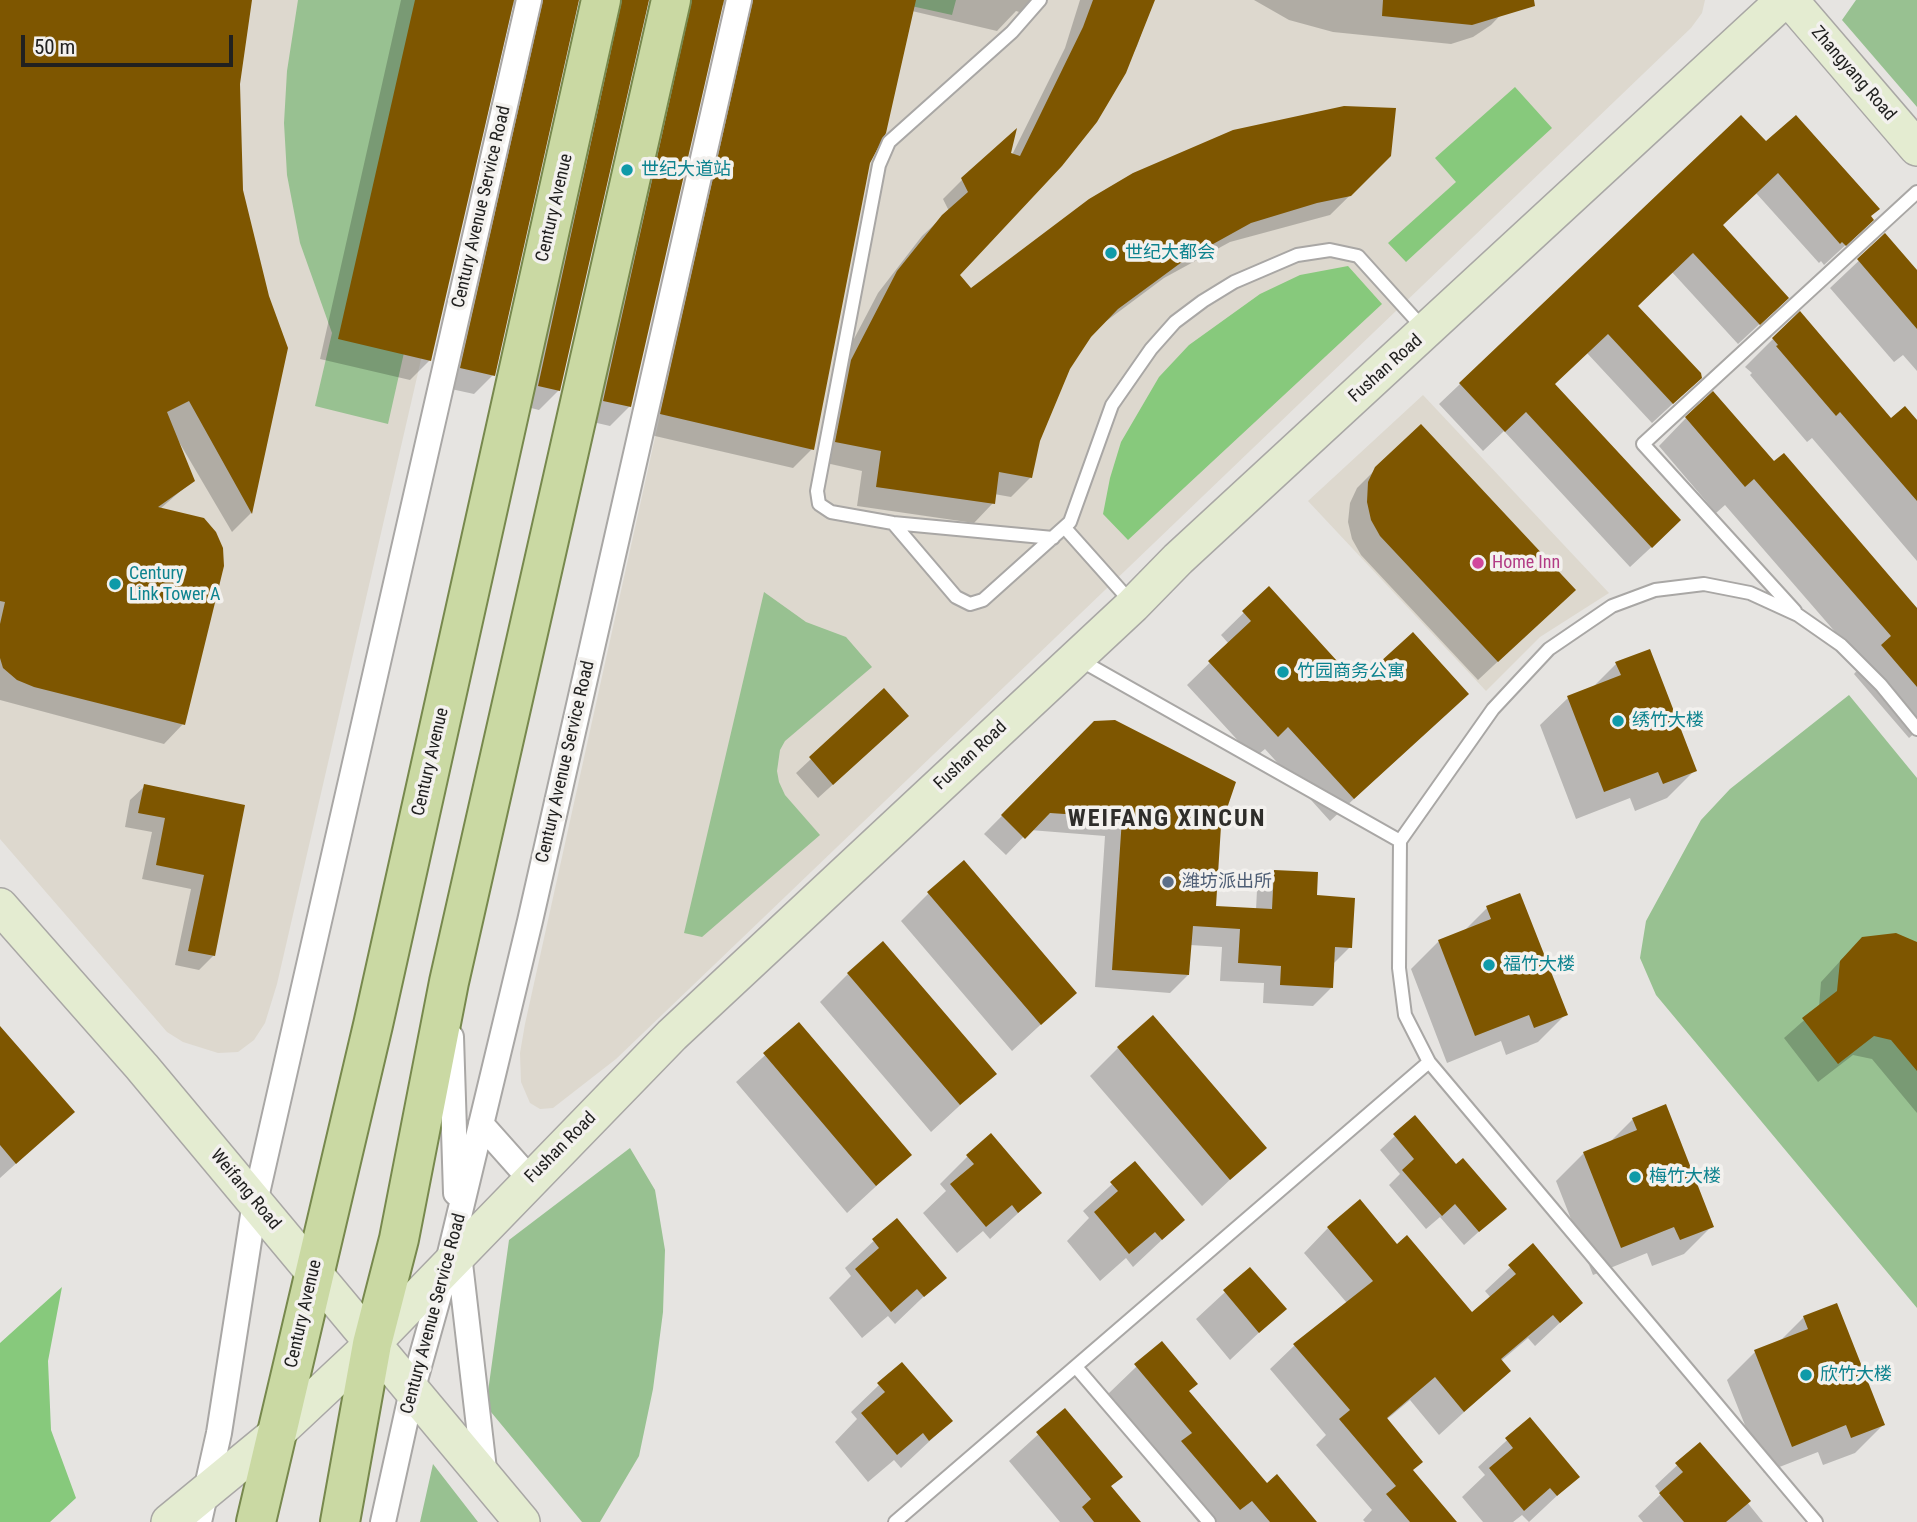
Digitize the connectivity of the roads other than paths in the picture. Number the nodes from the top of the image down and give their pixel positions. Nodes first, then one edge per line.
1 (529, 0) edge
2 (601, 0) edge
3 (671, 0) edge
4 (739, 0) edge
5 (1040, 0) edge
6 (1784, 0) edge
7 (1790, 0) edge
8 (1917, 148) edge
9 (1917, 192) edge
10 (1427, 332) junction
11 (893, 523) junction
12 (1065, 528) junction
13 (1053, 538) junction
14 (1133, 605) junction
15 (1798, 615) junction
16 (1076, 658) junction
17 (1917, 729) edge
18 (1400, 841) junction
19 (0, 906) edge
20 (449, 982) junction
21 (1429, 1062) junction
22 (481, 1125) junction
23 (530, 1179) junction
24 (255, 1202) junction
25 (454, 1248) junction
26 (314, 1273) junction
27 (372, 1344) junction
28 (1076, 1367) junction
29 (412, 1391) junction
30 (276, 1434) junction
31 (485, 1479) junction
32 (203, 1507) edge
33 (169, 1522) edge
34 (256, 1522) edge
35 (340, 1522) edge
36 (383, 1522) edge
37 (522, 1522) edge
38 (895, 1522) edge
39 (1209, 1522) edge
40 (1816, 1522) edge

1 - 24 street, Century Avenue Service Road
2 - 26 main road, Century Avenue
3 - 20 main road
4 - 22 street, Century Avenue Service Road
5 - 11 lane
6 - 10 street, Fushan Road
7 - 8 street, Zhangyang Road
9 - 15 lane
10 - 12 lane
10 - 14 street, Fushan Road
11 - 13 lane
11 - 13 lane
12 - 13 lane
12 - 14 lane
14 - 16 street, Fushan Road
15 - 17 lane
15 - 18 lane
16 - 18 lane
16 - 23 street, Fushan Road
18 - 21 lane
19 - 24 street, Weifang Road
20 - 25 street
20 - 27 main road
21 - 28 lane
21 - 40 lane
22 - 23 street
22 - 25 street, Century Avenue Service Road
23 - 25 street, Fushan Road
24 - 26 street, Weifang Road
24 - 32 street, Century Avenue Service Road
25 - 27 street, Fushan Road
25 - 29 street, Century Avenue Service Road
25 - 31 street
26 - 27 street, Weifang Road
26 - 30 main road, Century Avenue
27 - 29 street, Weifang Road
27 - 30 street, Fushan Road
27 - 35 main road
28 - 38 lane
28 - 39 lane
29 - 31 street, Weifang Road
29 - 36 street, Century Avenue Service Road
30 - 32 street, Fushan Road
30 - 34 main road, Century Avenue
31 - 37 street, Weifang Road
32 - 33 street, Fushan Road

